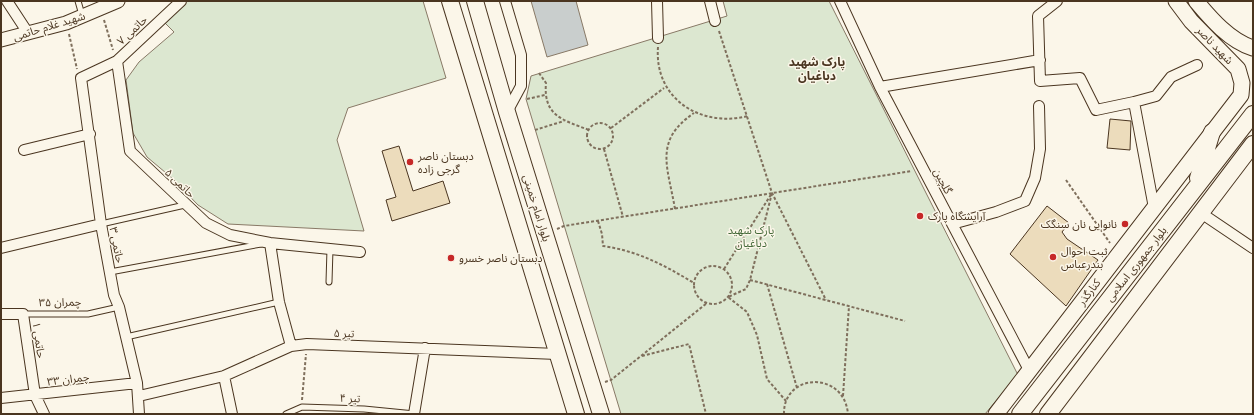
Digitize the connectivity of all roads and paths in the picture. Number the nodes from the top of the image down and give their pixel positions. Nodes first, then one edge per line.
1 (8, 1) edge
2 (78, 1) edge
3 (118, 1) edge
4 (181, 1) edge
5 (450, 1) edge
6 (475, 1) edge
7 (505, 1) edge
8 (657, 1) edge
9 (710, 1) edge
10 (840, 1) edge
11 (1057, 1) edge
12 (1176, 1) edge
13 (1196, 1) edge
14 (100, 9) junction
15 (82, 17) junction
16 (715, 21) joint
17 (66, 23) junction
18 (28, 33) junction
19 (658, 38) joint
20 (1, 40) edge
21 (1253, 48) edge
22 (1040, 60) junction
23 (117, 61) junction
24 (1197, 65) dead end
25 (539, 73) dead end
26 (81, 78) junction
27 (880, 87) junction
28 (665, 88) junction
29 (545, 95) junction
30 (526, 99) dead end
31 (1134, 102) junction
32 (1039, 106) dead end
33 (508, 112) junction
34 (694, 113) junction
35 (1253, 114) edge
36 (748, 116) junction
37 (565, 121) junction
38 (611, 128) junction
39 (535, 130) dead end
40 (589, 130) junction
41 (1212, 132) junction
42 (90, 134) junction
43 (1253, 144) edge
44 (604, 149) junction
45 (24, 150) dead end
46 (924, 171) junction
47 (1066, 180) dead end
48 (1195, 188) junction
49 (772, 193) junction
50 (185, 205) junction
51 (1154, 208) junction
52 (674, 209) junction
53 (1201, 212) junction
54 (624, 217) junction
55 (598, 221) junction
56 (101, 224) junction
57 (952, 224) junction
58 (545, 234) junction
59 (270, 243) junction
60 (1, 248) edge
61 (1253, 248) edge
62 (330, 249) junction
63 (360, 252) dead end
64 (1118, 254) junction
65 (724, 269) junction
66 (110, 272) junction
67 (750, 280) junction
68 (329, 282) dead end
69 (694, 282) junction
70 (767, 284) junction
71 (728, 297) junction
72 (826, 300) junction
73 (279, 302) junction
74 (707, 303) junction
75 (849, 306) junction
76 (119, 307) junction
77 (1, 314) edge
78 (23, 314) junction
79 (905, 321) dead end
80 (126, 337) junction
81 (307, 344) junction
82 (291, 346) junction
83 (425, 348) junction
84 (557, 354) junction
85 (641, 356) junction
86 (1029, 370) junction
87 (224, 376) junction
88 (137, 383) junction
89 (592, 386) junction
90 (797, 388) junction
91 (35, 395) junction
92 (139, 396) junction
93 (843, 396) junction
94 (1, 398) edge
95 (786, 401) junction
96 (302, 407) junction
97 (364, 411) edge
98 (44, 414) edge
99 (139, 414) edge
100 (232, 414) edge
101 (287, 414) edge
102 (414, 414) edge
103 (576, 414) edge
104 (601, 414) edge
105 (706, 414) edge
106 (784, 414) edge
107 (848, 414) edge
108 (996, 414) edge
109 (1020, 414) edge
110 (1048, 414) edge

1 - 18 street
2 - 15 lane
3 - 14 street, شهید غلام حاتمی
4 - 23 street, حاتمی ۷
5 - 84 main road
6 - 33 main road, بلوار امام خمینی
7 - 33 street
8 - 19 street
9 - 16 street
10 - 27 street, گلچین
11 - 22 street
12 - 41 main road, شهید ناصر
13 - 21 main road, شهید ناصر
14 - 15 street, شهید غلام حاتمی
14 - 23 path
15 - 17 street, شهید غلام حاتمی
16 - 36 path
17 - 18 street, شهید غلام حاتمی
17 - 26 path
18 - 20 street, شهید غلام حاتمی
19 - 28 path
22 - 27 street
22 - 31 street
23 - 26 street
23 - 50 street, حاتمی ۵
24 - 31 street
25 - 29 path
26 - 42 street, حاتمی ۳
27 - 46 street, گلچین
28 - 34 path
28 - 38 path
29 - 30 path
29 - 37 path
31 - 51 street
32 - 57 street
33 - 58 main road, بلوار امام خمینی
34 - 36 path
34 - 52 path
35 - 48 main road, بلوار جمهوری اسلامی
36 - 49 path
37 - 39 path
37 - 40 path
38 - 40 path
38 - 44 path
40 - 44 path
41 - 48 main road
41 - 51 main road, کنارگذر
42 - 45 street
42 - 56 street, حاتمی ۳
43 - 53 main road, بلوار جمهوری اسلامی
44 - 54 path
46 - 49 path
46 - 57 street, گلچین
47 - 64 path
48 - 109 main road, بلوار جمهوری اسلامی
49 - 52 path
49 - 65 path
49 - 67 path
49 - 72 path
50 - 56 lane
50 - 59 street, حاتمی ۵
51 - 64 main road, کنارگذر
52 - 54 path
53 - 61 street
53 - 110 main road, بلوار جمهوری اسلامی
54 - 55 path
55 - 58 path
55 - 69 path
56 - 60 street
56 - 66 street, حاتمی ۳
57 - 86 street, گلچین
58 - 89 main road, بلوار امام خمینی
59 - 62 street, حاتمی ۵
59 - 66 lane
59 - 73 street
62 - 63 street, حاتمی ۵
62 - 68 lane
64 - 86 main road, کنارگذر
65 - 69 path
65 - 71 path
66 - 76 street, حاتمی ۳
67 - 70 path
67 - 71 path
69 - 74 path
70 - 72 path
70 - 90 path
71 - 74 path
71 - 95 path
72 - 75 path
73 - 80 lane
73 - 82 street
74 - 85 path
75 - 79 path
75 - 93 path
76 - 78 lane, چمران ۳۵
76 - 80 street, حاتمی ۳
77 - 78 street, چمران ۳۵
78 - 91 street, حاتمی ۱
80 - 88 street, حاتمی ۳
81 - 82 street, تیر ۵
81 - 83 street, تیر ۵
81 - 96 path
82 - 87 street, تیر ۵
83 - 84 street, تیر ۵
83 - 102 street
84 - 103 main road
85 - 89 path
85 - 105 path
86 - 108 main road, کنارگذر
87 - 92 street, تیر ۵
87 - 100 street
88 - 91 street, چمران ۳۳
88 - 92 street, حاتمی ۳
89 - 104 main road, بلوار امام خمینی
90 - 93 path
90 - 95 path
91 - 94 street, چمران ۳۳
91 - 98 street, حاتمی ۱
92 - 99 street, حاتمی ۳
93 - 107 path
95 - 106 path
96 - 97 lane, تیر ۴
96 - 101 lane, تیر ۴
97 - 102 lane, تیر ۴

